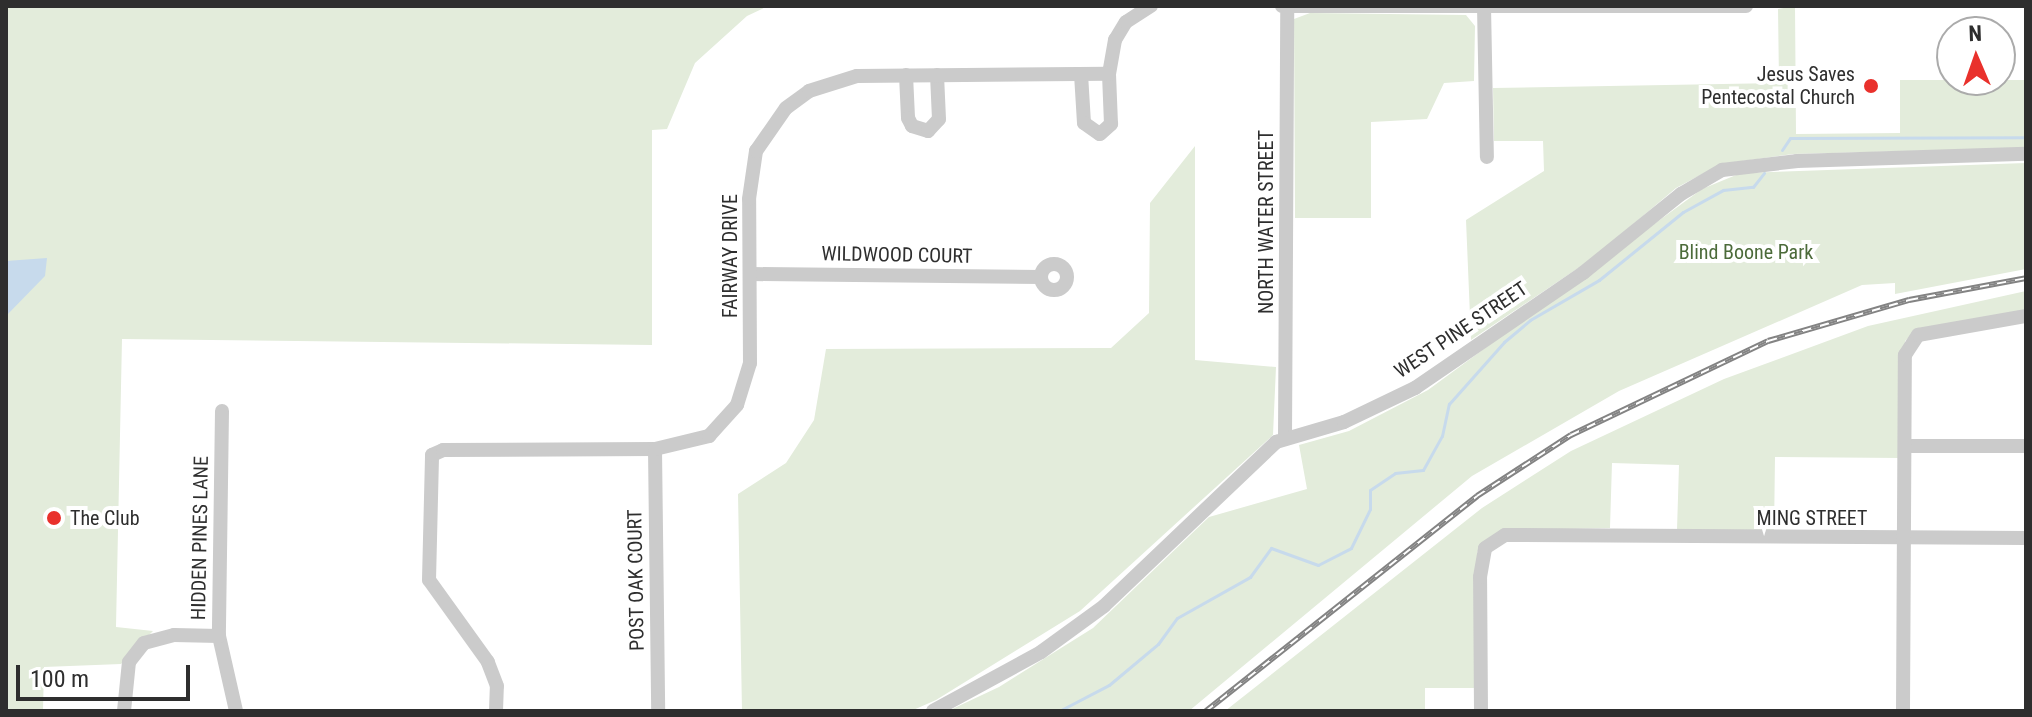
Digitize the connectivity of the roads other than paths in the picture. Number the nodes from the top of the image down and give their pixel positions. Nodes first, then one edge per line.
1 (1151, 6) edge
2 (1746, 6) edge
3 (1285, 7) edge
4 (1484, 7) edge
5 (1081, 74) junction
6 (1109, 74) junction
7 (906, 75) junction
8 (937, 75) junction
9 (2026, 154) edge
10 (1487, 157) dead end
11 (752, 274) junction
12 (1041, 277) dead end
13 (2026, 316) edge
14 (222, 411) dead end
15 (1285, 438) junction
16 (1905, 446) junction
17 (2026, 446) edge
18 (655, 449) junction
19 (1905, 538) junction
20 (2026, 538) edge
21 (219, 636) junction
22 (124, 711) edge
23 (236, 711) edge
24 (496, 711) edge
25 (658, 711) edge
26 (933, 711) edge
27 (1481, 711) edge
28 (1903, 711) edge

1 - 6 street
2 - 4 street
3 - 4 street
3 - 15 street, NORTH WATER STREET
4 - 10 street
5 - 6 street, FAIRWAY DRIVE
5 - 6 street
5 - 8 street, FAIRWAY DRIVE
7 - 8 street, FAIRWAY DRIVE
7 - 8 street
7 - 11 street, FAIRWAY DRIVE
9 - 15 street, WEST PINE STREET
11 - 12 street, WILDWOOD COURT
11 - 18 street, FAIRWAY DRIVE
13 - 16 street
14 - 21 street, HIDDEN PINES LANE
15 - 26 street, WEST PINE STREET
16 - 17 street
16 - 19 street
18 - 24 street, FAIRWAY DRIVE
18 - 25 street, POST OAK COURT
19 - 20 street, MING STREET
19 - 27 street, MING STREET
19 - 28 street
21 - 22 street
21 - 23 street, HIDDEN PINES LANE

